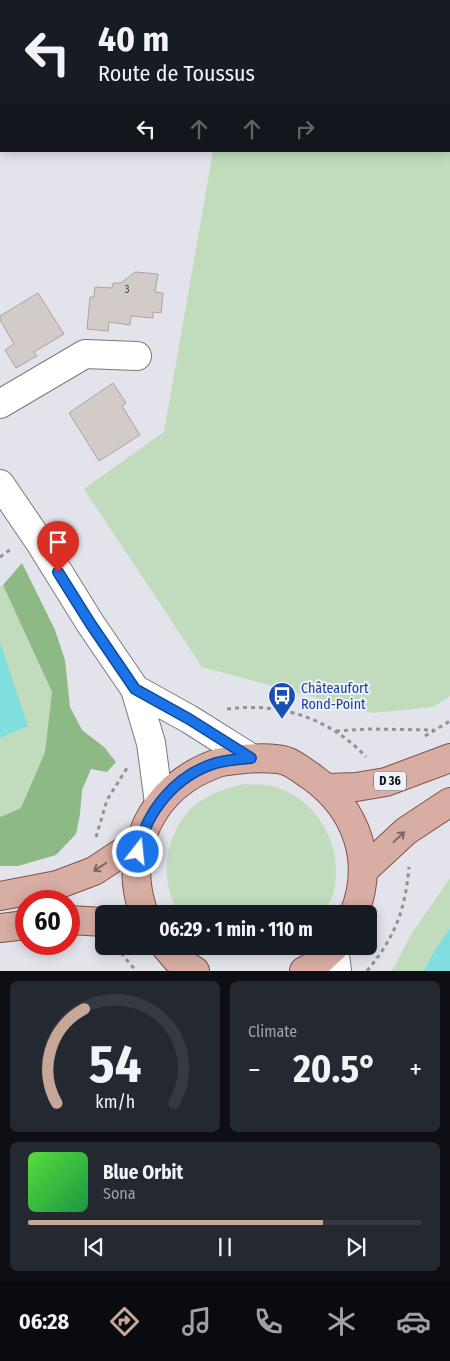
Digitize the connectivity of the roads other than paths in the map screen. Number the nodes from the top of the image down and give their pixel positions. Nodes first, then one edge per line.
1 (137, 356) dead end
2 (0, 404) edge
3 (0, 484) edge
4 (135, 689) junction
5 (251, 758) junction
6 (450, 758) edge
7 (327, 788) junction
8 (450, 802) edge
9 (159, 803) junction
10 (141, 840) junction
11 (363, 871) junction
12 (0, 896) edge
13 (142, 905) edge
14 (357, 905) edge
15 (80, 921) edge
16 (95, 921) edge
17 (15, 926) edge
18 (0, 928) edge
19 (173, 955) edge
20 (336, 955) edge
21 (195, 971) edge
22 (304, 971) edge

1 - 2 street
3 - 4 street
4 - 5 street
4 - 9 street
5 - 7 main road
5 - 9 main road
6 - 7 main road, D 36
7 - 11 main road
11 -> 8 main road
9 - 10 main road
10 -> 12 main road
10 - 13 main road
11 - 14 main road
15 - 16 main road
17 - 18 main road
19 - 21 main road
20 - 22 main road

